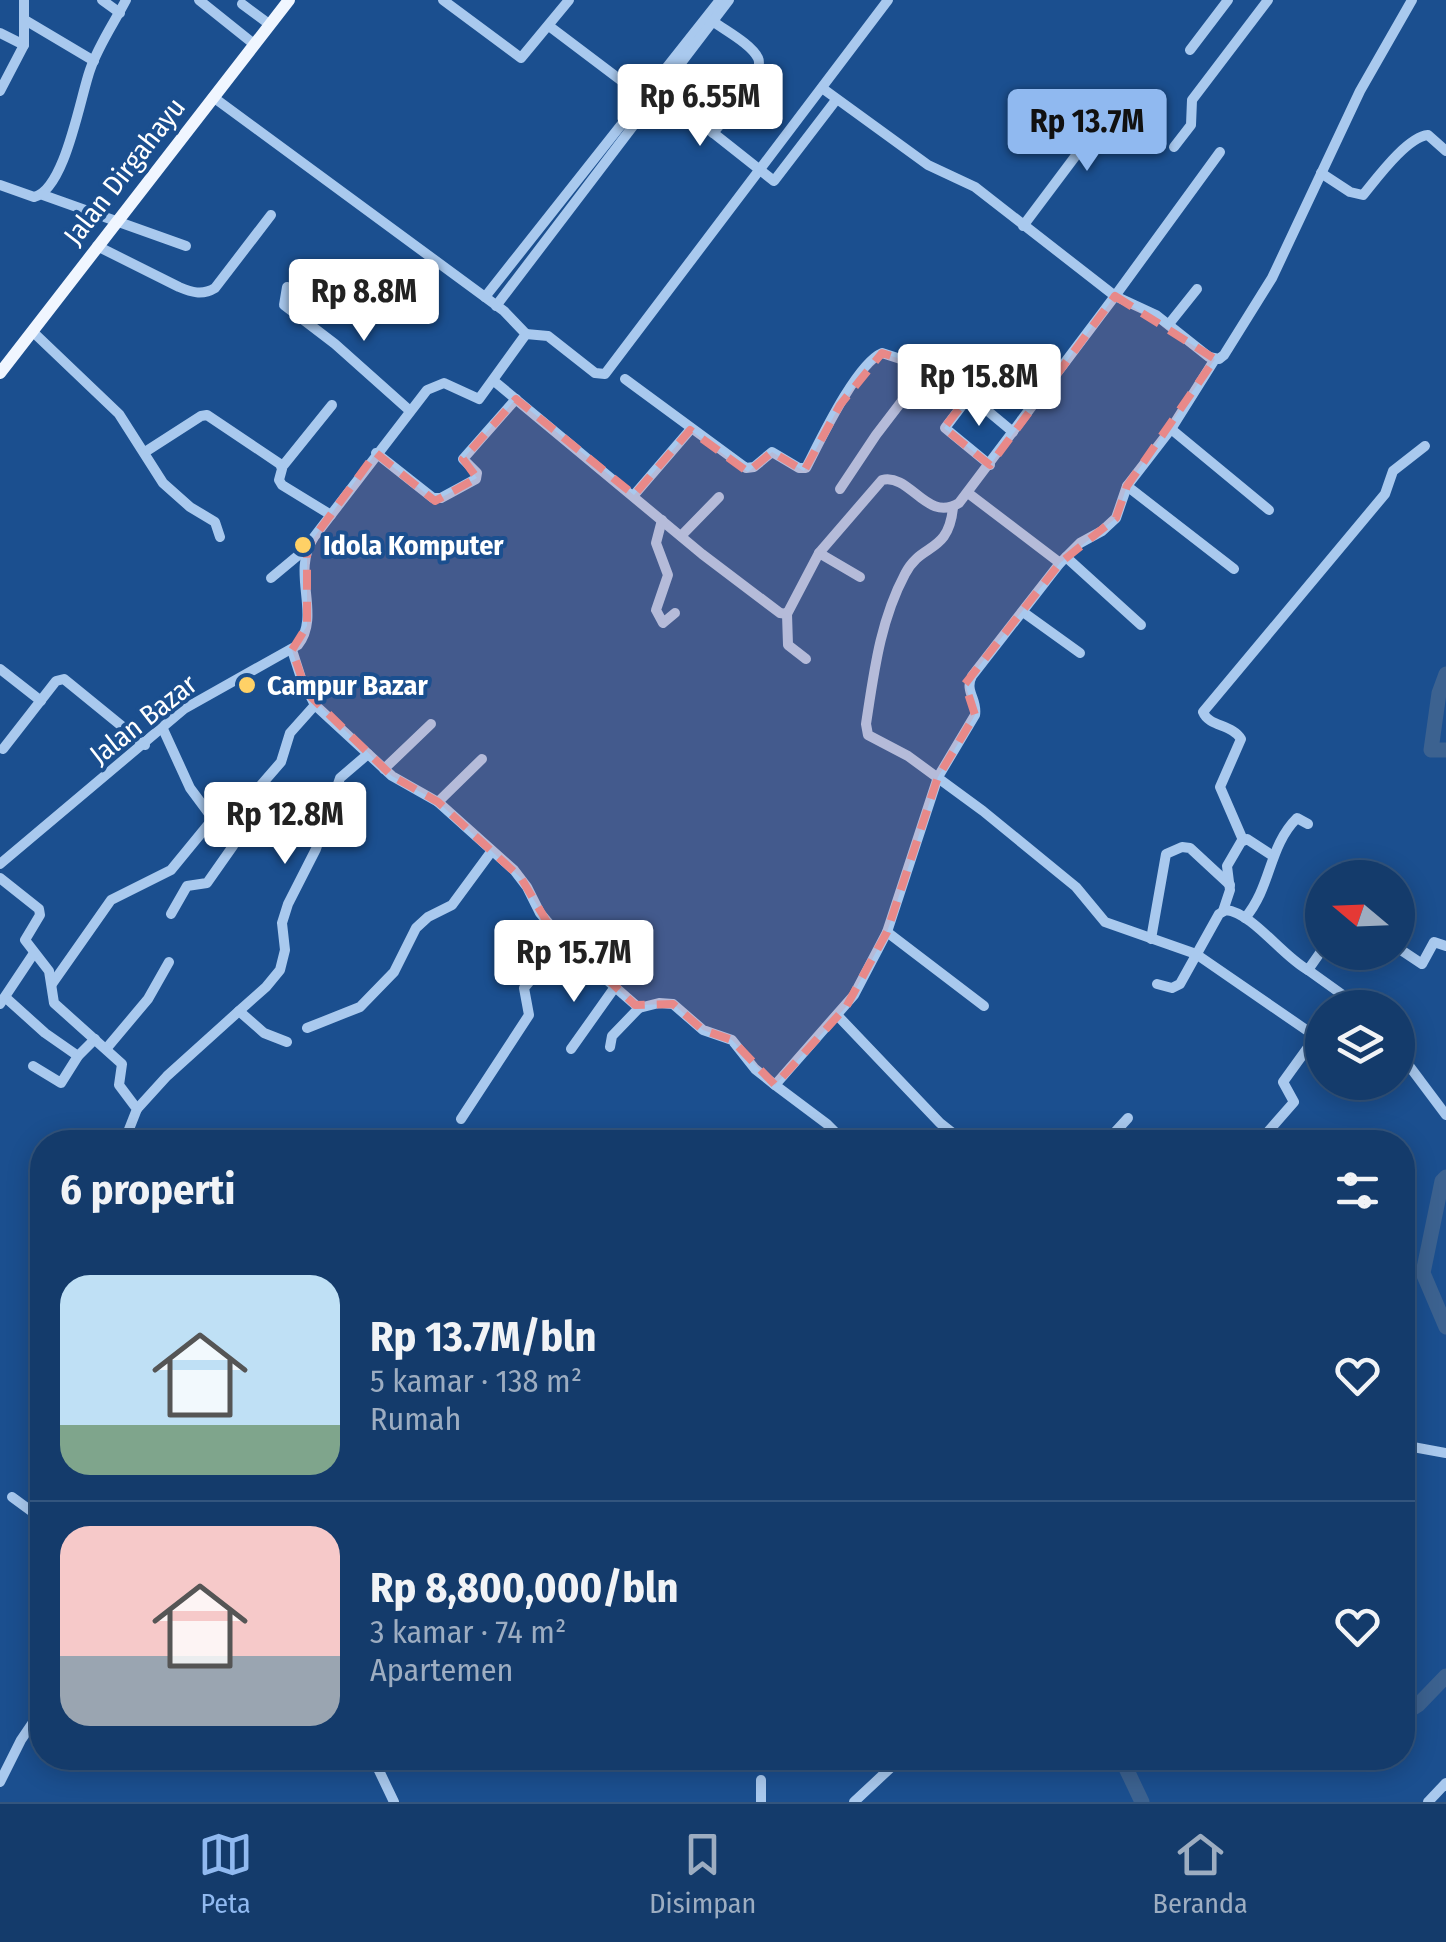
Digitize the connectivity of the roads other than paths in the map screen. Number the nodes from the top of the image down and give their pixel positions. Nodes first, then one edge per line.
1 (102, 0) edge
2 (126, 0) edge
3 (200, 0) edge
4 (288, 0) edge
5 (569, 0) edge
6 (720, 0) edge
7 (729, 0) edge
8 (888, 0) edge
9 (1228, 0) edge
10 (1268, 0) edge
11 (1412, 0) edge
12 (25, 1) edge
13 (445, 1) edge
14 (242, 4) dead end
15 (120, 13) junction
16 (26, 20) junction
17 (714, 22) junction
18 (269, 24) junction
19 (550, 26) junction
20 (0, 33) edge
21 (254, 44) junction
22 (24, 45) junction
23 (1190, 50) dead end
24 (94, 61) junction
25 (657, 88) junction
26 (822, 88) junction
27 (0, 92) edge
28 (213, 97) junction
29 (1120, 98) dead end
30 (648, 100) junction
31 (836, 100) junction
32 (713, 134) junction
33 (1174, 147) dead end
34 (1446, 151) edge
35 (1220, 152) dead end
36 (760, 170) junction
37 (1321, 173) junction
38 (0, 184) edge
39 (43, 194) junction
40 (270, 215) dead end
41 (116, 222) junction
42 (1024, 226) junction
43 (97, 246) junction
44 (186, 246) dead end
45 (287, 287) dead end
46 (1197, 289) dead end
47 (1115, 296) junction
48 (485, 297) junction
49 (496, 306) junction
50 (1169, 324) junction
51 (32, 331) junction
52 (526, 334) junction
53 (1214, 360) junction
54 (928, 367) junction
55 (0, 373) edge
56 (625, 379) dead end
57 (494, 381) junction
58 (970, 395) junction
59 (516, 399) junction
60 (332, 404) dead end
61 (409, 410) junction
62 (1171, 429) junction
63 (690, 430) junction
64 (1013, 432) junction
65 (1425, 446) dead end
66 (146, 452) junction
67 (376, 453) junction
68 (990, 465) junction
69 (282, 466) junction
70 (1127, 486) junction
71 (840, 488) dead end
72 (968, 493) junction
73 (634, 495) junction
74 (719, 497) dead end
75 (953, 508) junction
76 (1269, 510) dead end
77 (331, 515) junction
78 (662, 520) junction
79 (220, 536) dead end
80 (681, 536) junction
81 (308, 547) junction
82 (819, 553) junction
83 (1063, 560) junction
84 (1234, 570) dead end
85 (271, 578) dead end
86 (860, 578) dead end
87 (675, 612) dead end
88 (1024, 612) junction
89 (787, 614) junction
90 (1141, 625) dead end
91 (292, 650) junction
92 (1080, 653) dead end
93 (806, 660) dead end
94 (3, 676) edge
95 (41, 700) junction
96 (315, 705) junction
97 (432, 724) dead end
98 (163, 728) junction
99 (137, 737) junction
100 (3, 748) dead end
101 (368, 754) junction
102 (482, 759) dead end
103 (384, 769) junction
104 (938, 777) junction
105 (255, 792) dead end
106 (438, 802) junction
107 (212, 820) junction
108 (1308, 824) dead end
109 (1243, 840) junction
110 (490, 852) junction
111 (1273, 856) junction
112 (0, 864) edge
113 (170, 870) junction
114 (0, 878) edge
115 (1230, 885) junction
116 (186, 886) junction
117 (1223, 911) junction
118 (171, 914) dead end
119 (1245, 918) junction
120 (887, 932) junction
121 (1152, 939) junction
122 (564, 941) junction
123 (1446, 946) edge
124 (34, 953) junction
125 (1196, 954) junction
126 (1415, 959) edge
127 (169, 962) dead end
128 (1305, 968) edge
129 (1308, 970) edge
130 (0, 978) edge
131 (12, 983) junction
132 (52, 984) junction
133 (1156, 984) dead end
134 (615, 987) junction
135 (1338, 990) edge
136 (2, 1000) edge
137 (984, 1006) dead end
138 (638, 1008) junction
139 (239, 1011) junction
140 (838, 1016) junction
141 (1305, 1023) edge
142 (307, 1028) dead end
143 (95, 1040) junction
144 (287, 1042) dead end
145 (610, 1047) dead end
146 (106, 1048) junction
147 (571, 1049) dead end
148 (1305, 1051) edge
149 (78, 1056) junction
150 (33, 1066) dead end
151 (1415, 1074) edge
152 (775, 1085) junction
153 (137, 1110) junction
154 (1446, 1115) edge
155 (1128, 1118) dead end
156 (461, 1120) dead end
157 (129, 1130) edge
158 (833, 1130) edge
159 (949, 1130) edge
160 (1117, 1130) edge
161 (1270, 1130) edge
162 (1415, 1448) edge
163 (1446, 1454) edge
164 (12, 1497) dead end
165 (30, 1510) edge
166 (30, 1727) edge
167 (379, 1770) edge
168 (885, 1770) edge
169 (761, 1780) dead end
170 (0, 1782) edge
171 (1446, 1783) edge
172 (1442, 1796) edge
173 (392, 1797) edge
174 (380, 1802) edge
175 (761, 1802) edge
176 (854, 1802) edge
177 (1428, 1802) edge

1 - 15 street
2 - 15 street
3 - 21 street
4 - 18 main road, Jalan Dirgahayu
5 - 19 street
6 - 25 street
7 - 17 street
8 - 26 street
9 - 23 street
10 - 33 street
11 - 37 street
12 - 16 street
13 - 19 street
14 - 18 street
15 - 24 street
16 - 22 street
16 - 24 street
17 - 25 street
17 - 32 street
18 - 21 main road, Jalan Dirgahayu
19 - 30 street
20 - 22 street
21 - 28 main road, Jalan Dirgahayu
22 - 27 street
24 - 39 street
25 - 30 street
25 - 32 street
26 - 31 street
26 - 36 street
28 - 41 main road, Jalan Dirgahayu
28 - 48 street
29 - 42 street
30 - 48 street
30 - 49 street
31 - 36 street
31 - 42 street
32 - 36 street
34 - 37 street
35 - 47 street
36 - 52 street
37 - 53 street
38 - 39 street
39 - 41 street
40 - 43 street
41 - 43 main road, Jalan Dirgahayu
41 - 44 street
42 - 47 street
43 - 51 main road, Jalan Dirgahayu
45 - 61 street
46 - 50 street
47 - 50 street
47 - 64 street
48 - 49 street
49 - 52 street
50 - 53 street
51 - 55 main road, Jalan Dirgahayu
51 - 66 street
52 - 57 street
53 - 62 street
54 - 58 street
54 - 63 street
54 - 71 street
56 - 63 street
57 - 59 street
57 - 61 street
58 - 64 street
58 - 68 street
59 - 67 street
59 - 73 street
60 - 69 street
61 - 67 street
62 - 70 street
62 - 76 street
63 - 73 street
64 - 68 street
65 - 109 street
66 - 69 street
66 - 79 street
67 - 77 street
68 - 72 street
69 - 77 street
70 - 83 street
70 - 84 street
72 - 75 street
72 - 83 street
73 - 78 street
74 - 80 street
75 - 82 street
75 - 104 street
77 - 81 street
78 - 80 street
78 - 87 street
80 - 89 street
81 - 85 street
81 - 91 street
82 - 86 street
82 - 89 street
83 - 88 street
83 - 90 street
88 - 92 street
88 - 104 street
89 - 93 street
91 - 96 street
91 - 98 street, Jalan Bazar
94 - 95 street
95 - 99 street
95 - 100 street
96 - 101 street
96 - 105 street
97 - 103 street
98 - 99 street, Jalan Bazar
98 - 107 street
99 - 112 street, Jalan Bazar
101 - 103 street
101 - 139 street
102 - 106 street
103 - 106 street
104 - 120 street
104 - 121 street
106 - 110 street
107 - 113 street
107 - 116 street
108 - 111 street
109 - 111 street
109 - 115 street
110 - 122 street
110 - 142 street
111 - 119 street
113 - 116 street
113 - 132 street
114 - 124 street
115 - 117 street
115 - 121 street
116 - 118 street
117 - 119 street
117 - 125 street
119 - 128 street
120 - 137 street
120 - 140 street
121 - 125 street
122 - 134 street
122 - 156 street
123 - 126 street
124 - 131 street
124 - 132 street
125 - 133 street
125 - 141 street
127 - 146 street
129 - 135 street
130 - 131 street
131 - 136 street
132 - 143 street
134 - 138 street
134 - 147 street
136 - 149 street
138 - 145 street
138 - 152 street
139 - 144 street
139 - 153 street
140 - 152 street
140 - 159 street
143 - 146 street
143 - 149 street
146 - 153 street
148 - 161 street
149 - 150 street
151 - 154 street
152 - 158 street
153 - 157 street
155 - 160 street
162 - 163 street
164 - 165 street
166 - 170 street
167 - 173 street
168 - 176 street
169 - 175 street
171 - 172 street
172 - 177 street
173 - 174 street

